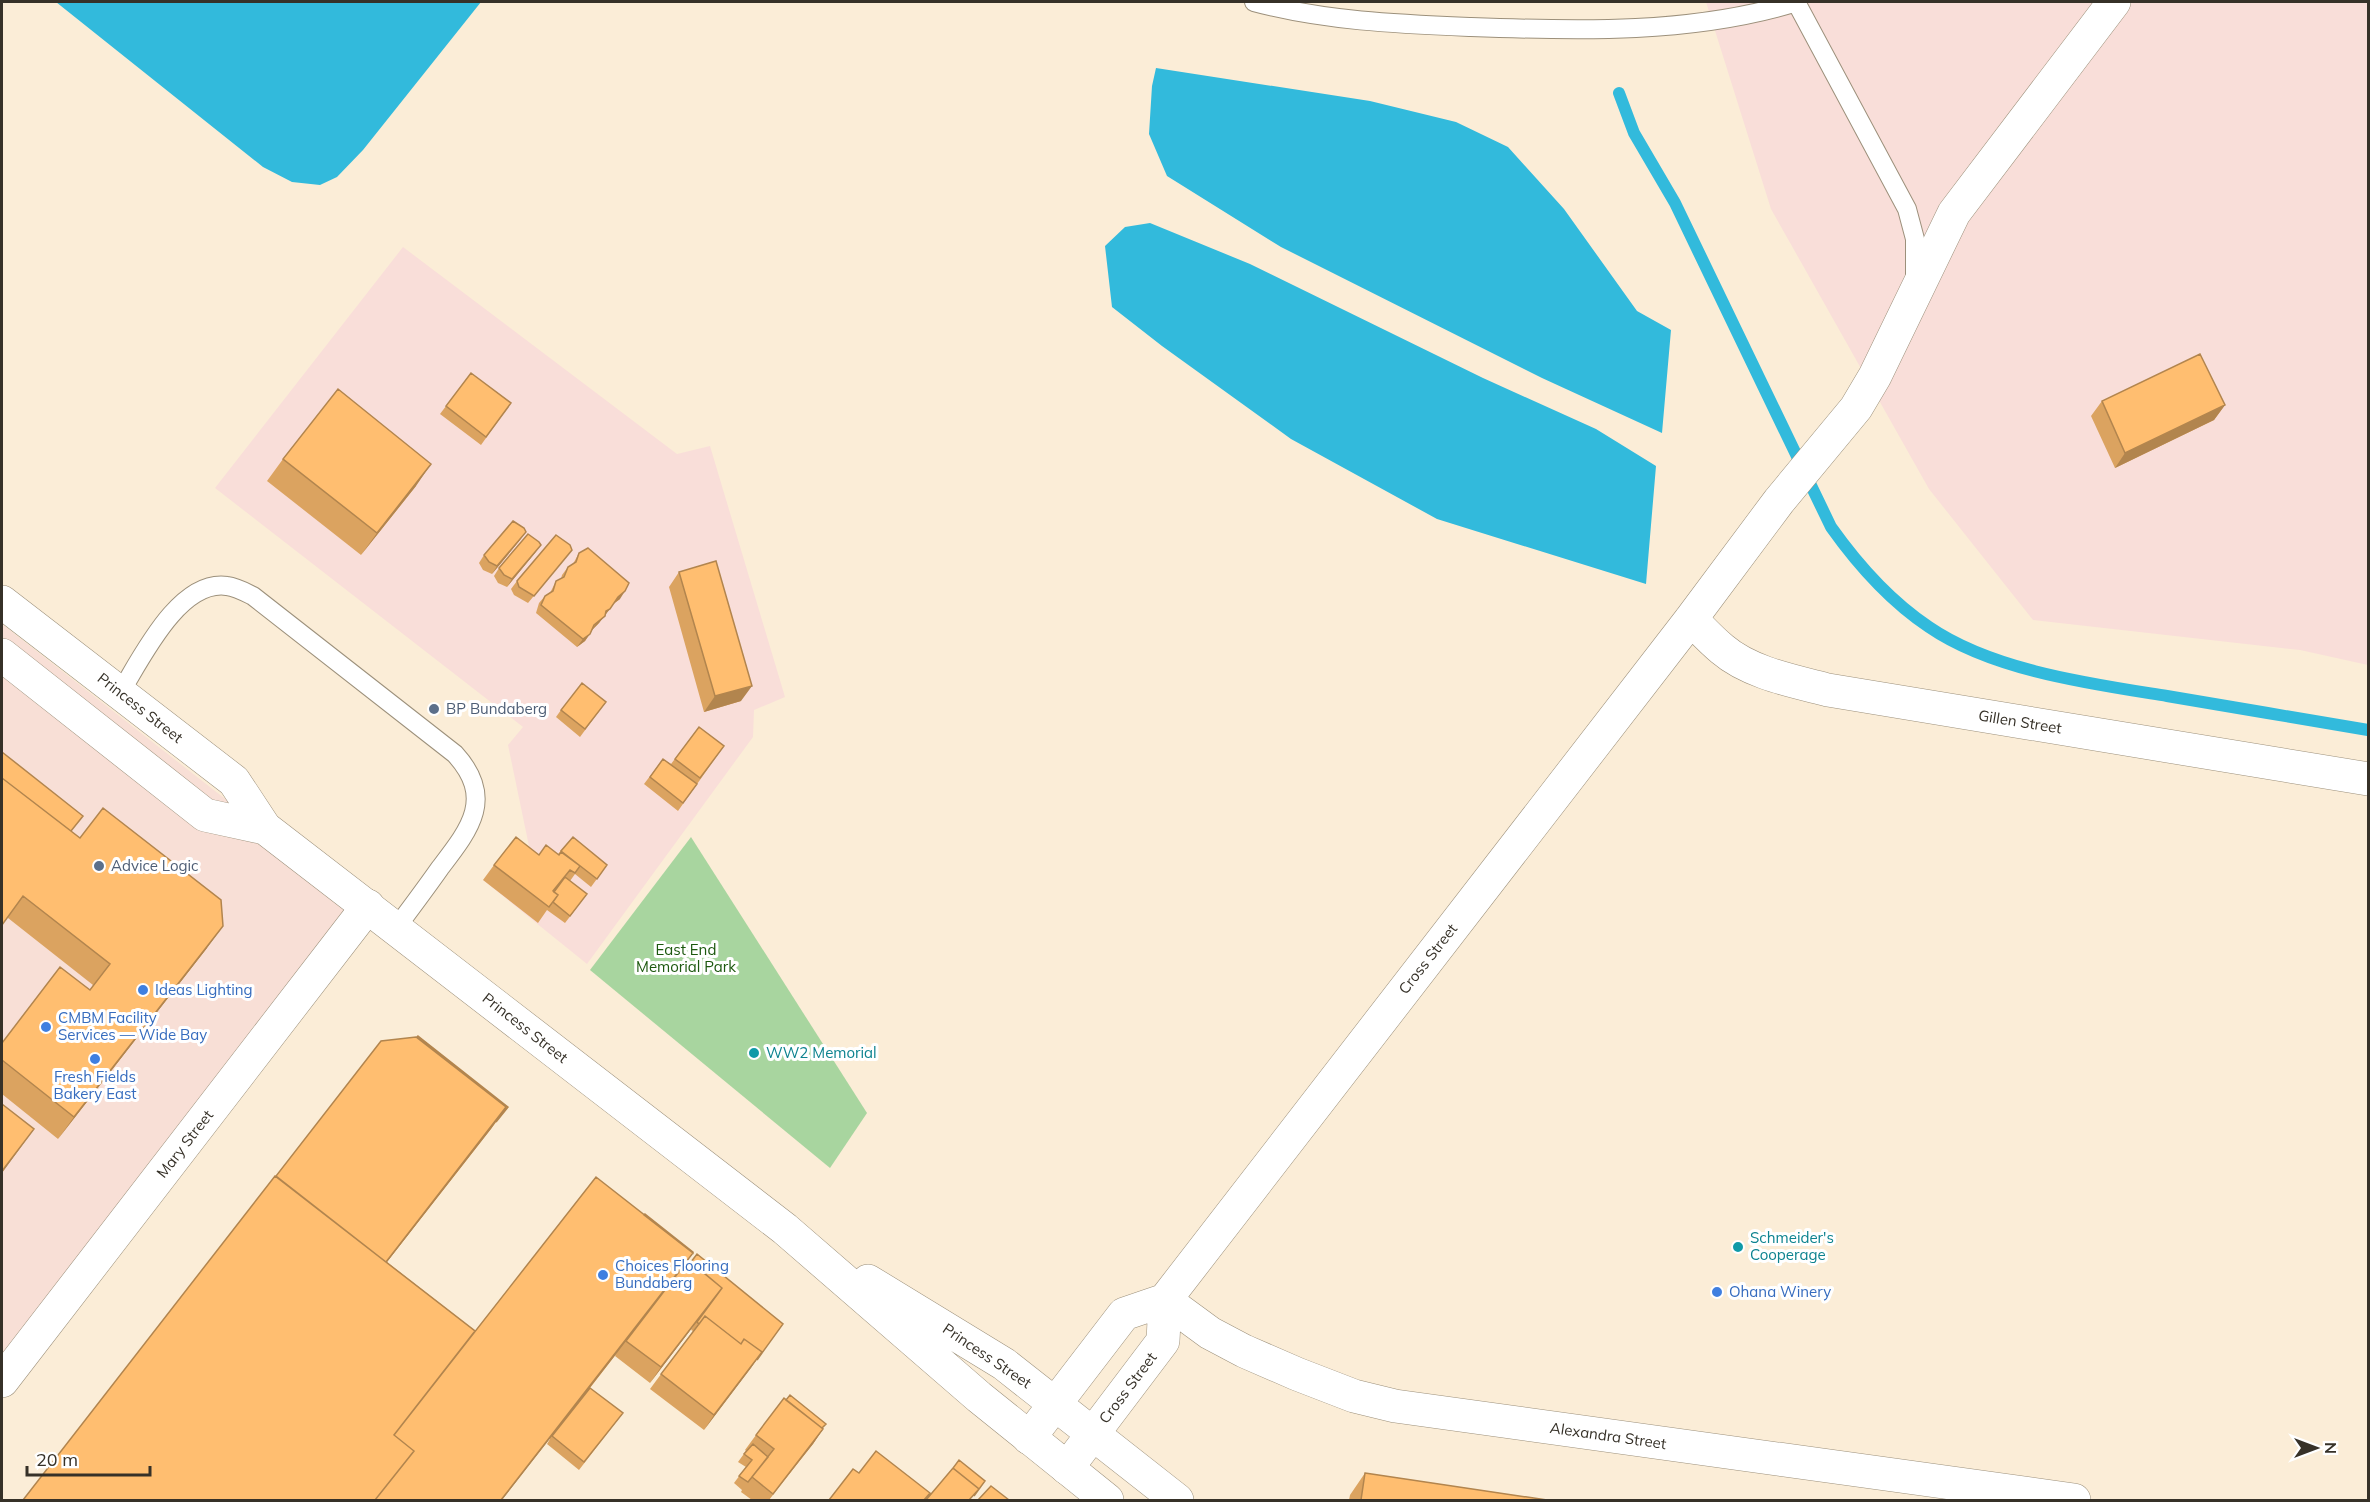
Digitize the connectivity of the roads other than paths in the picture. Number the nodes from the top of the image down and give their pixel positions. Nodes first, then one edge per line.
1 (1254, 2) edge
2 (1797, 2) edge
3 (2114, 2) edge
4 (1915, 292) junction
5 (2, 602) edge
6 (1691, 619) junction
7 (2, 655) edge
8 (120, 693) junction
9 (2368, 779) edge
10 (265, 828) junction
11 (368, 906) junction
12 (396, 928) junction
13 (785, 1229) junction
14 (1165, 1300) junction
15 (2, 1381) edge
16 (1054, 1404) junction
17 (1093, 1434) junction
18 (1029, 1438) junction
19 (1067, 1468) junction
20 (1107, 1500) edge
21 (1177, 1500) edge
22 (2074, 1500) edge

1 - 2 lane
2 - 4 lane
3 - 4 street, Cross Street
4 - 6 street, Cross Street
5 - 8 street, Princess Street
6 - 9 street, Gillen Street
6 - 14 street, Cross Street
7 - 10 street, Princess Street
8 - 10 street, Princess Street
8 - 12 lane
10 - 11 street, Princess Street
11 - 12 street, Princess Street
11 - 15 street, Mary Street
12 - 13 street, Princess Street
13 - 16 street, Princess Street
13 - 18 street, Princess Street
14 - 16 street
14 - 17 street, Cross Street
14 - 22 street, Alexandra Street
16 - 17 street, Princess Street
16 - 18 street
17 - 19 street, Cross Street
17 - 21 street, Princess Street
18 - 19 street, Princess Street
19 - 20 street, Princess Street

